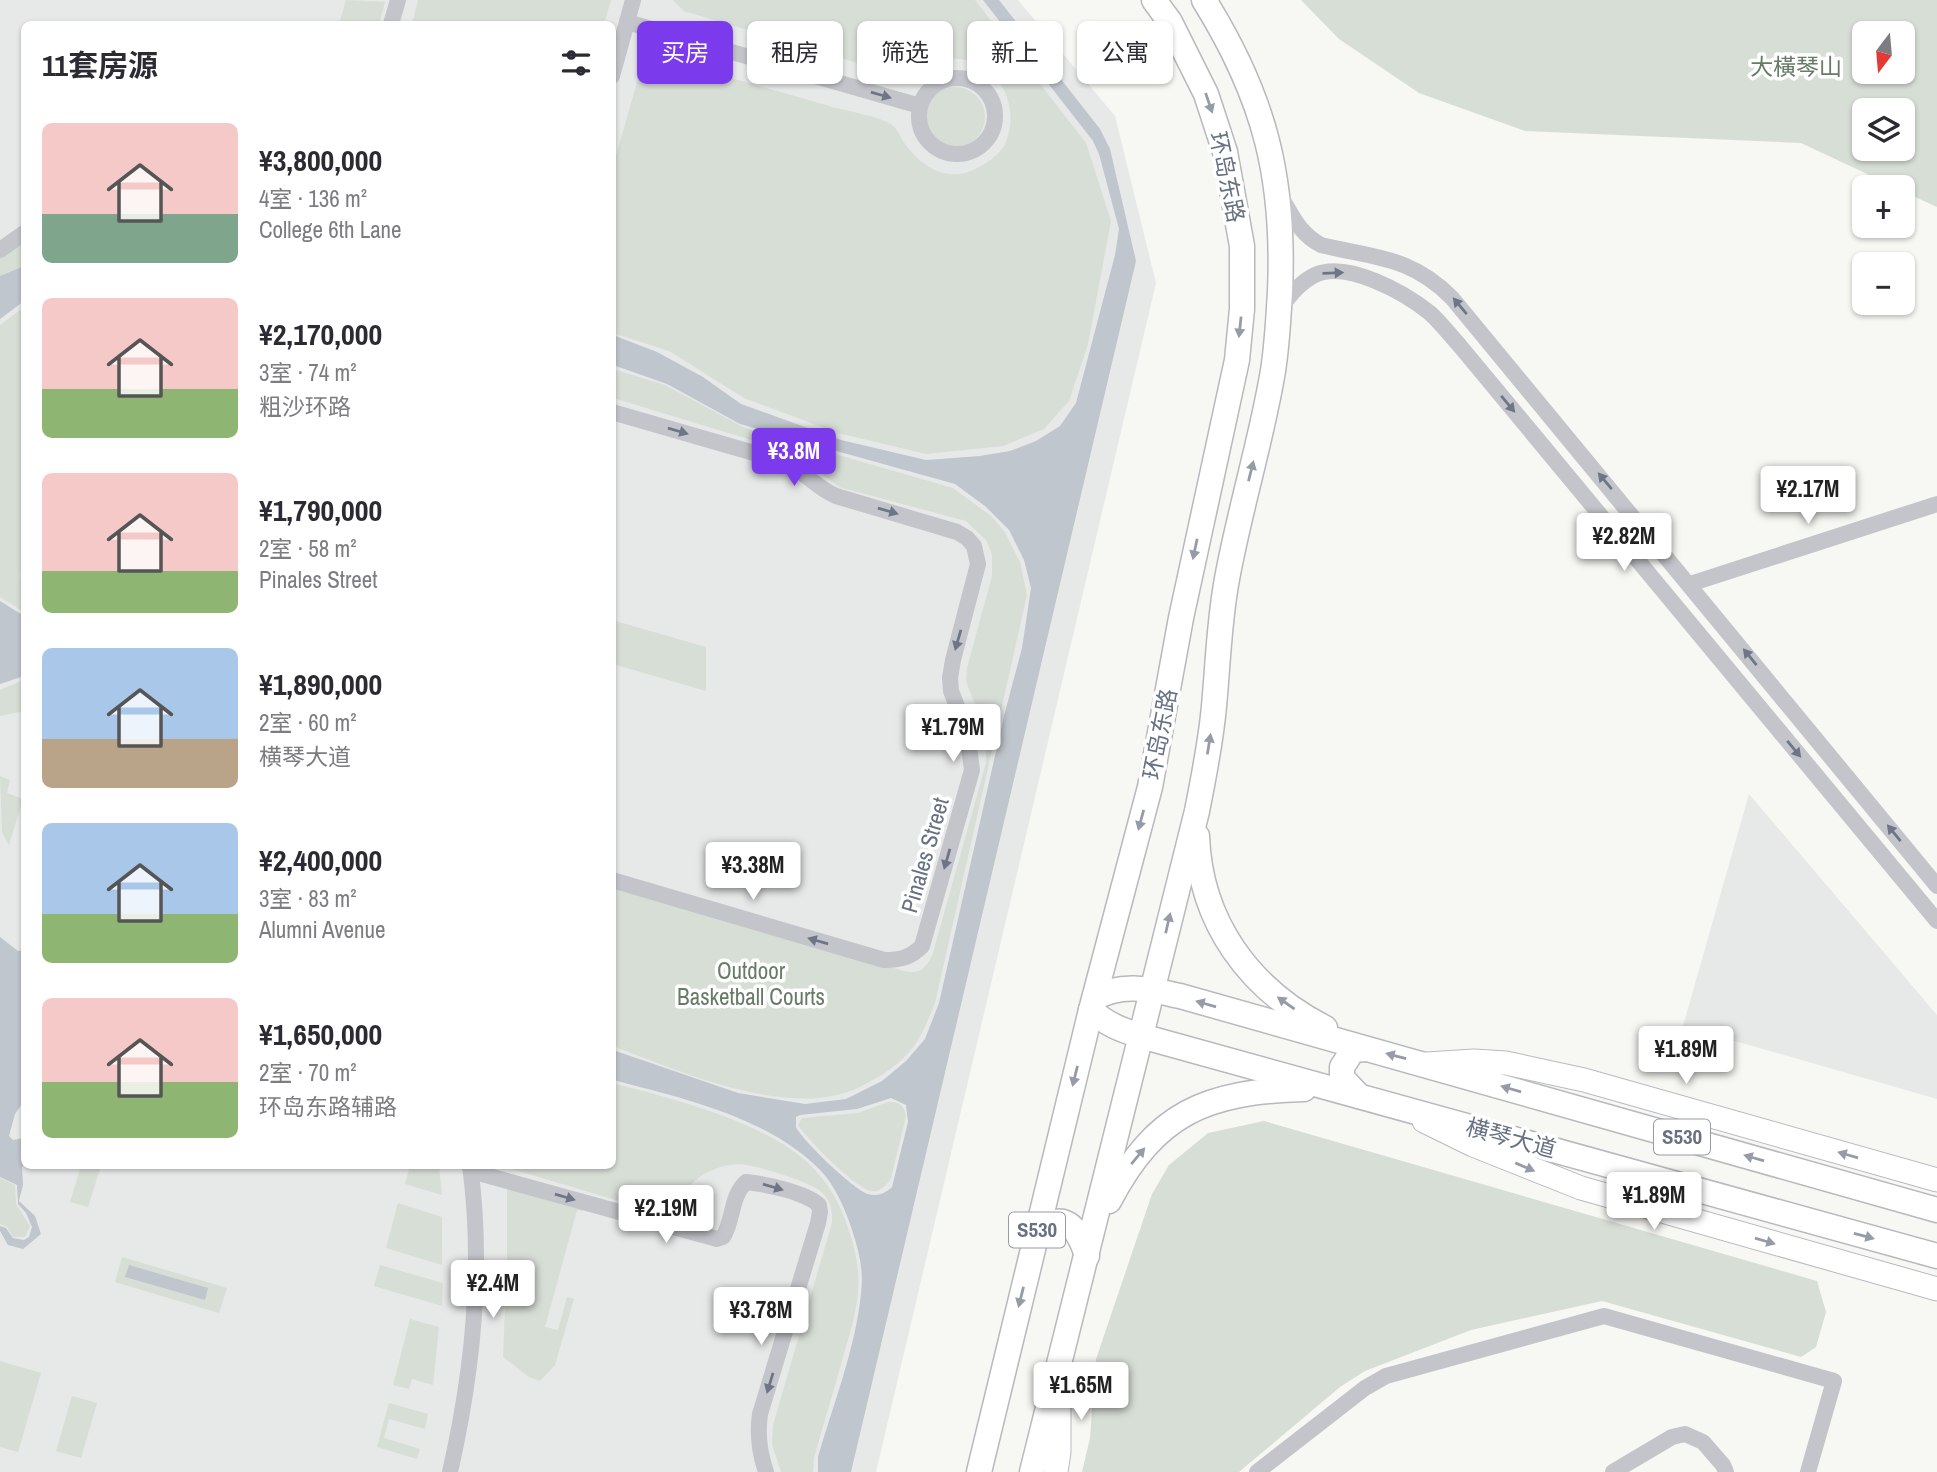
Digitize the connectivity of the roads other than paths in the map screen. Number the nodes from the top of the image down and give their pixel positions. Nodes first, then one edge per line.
1 (398, 0) edge
2 (633, 0) edge
3 (1154, 0) edge
4 (1204, 0) edge
5 (392, 21) edge
6 (627, 22) junction
7 (616, 62) edge
8 (920, 106) junction
9 (1278, 191) junction
10 (21, 235) edge
11 (0, 250) edge
12 (1279, 309) junction
13 (616, 413) edge
14 (1937, 503) edge
15 (1690, 584) junction
16 (1197, 811) junction
17 (616, 881) edge
18 (1937, 886) edge
19 (1937, 921) edge
20 (1152, 990) junction
21 (1093, 1004) junction
22 (1140, 1036) junction
23 (1366, 1049) junction
24 (1426, 1064) junction
25 (1331, 1089) junction
26 (1359, 1096) junction
27 (1396, 1107) junction
28 (471, 1169) edge
29 (474, 1169) edge
30 (1937, 1180) edge
31 (1935, 1209) edge
32 (1034, 1241) junction
33 (1089, 1246) junction
34 (1937, 1256) edge
35 (1932, 1286) edge
36 (1059, 1369) junction
37 (981, 1461) edge
38 (450, 1472) edge
39 (766, 1472) edge
40 (969, 1472) edge
41 (1032, 1472) edge
42 (1056, 1472) edge
43 (1257, 1472) edge
44 (1613, 1472) edge
45 (1726, 1472) edge
46 (1808, 1472) edge

1 - 5 street
2 - 6 street
3 -> 21 main road, 环岛东路
4 - 9 main road, 环岛东路
6 - 7 street
6 -> 8 street
8 - 8 street
9 - 12 main road, 环岛东路
15 -> 9 street
10 - 11 street
16 -> 12 main road, 环岛东路
12 -> 19 street
13 -> 17 street, Pinales Street
14 - 15 street
18 -> 15 street
20 -> 16 main road, 环岛东路
23 -> 16 main road
20 - 21 main road, 横琴大道 / S530
20 - 22 main road, 环岛东路 / S530
23 -> 20 main road, 横琴大道 / S530
21 - 22 main road, 横琴大道 / S530
21 -> 32 main road, 环岛东路 / S530
22 - 25 main road, 横琴大道 / S530
22 - 33 main road, 环岛东路 / S530
24 -> 23 main road, 横琴大道 / S530
23 - 26 main road
30 -> 24 main road
31 -> 24 main road, 横琴大道 / S530
25 - 26 main road, 横琴大道 / S530
33 -> 25 main road
26 - 27 main road, 横琴大道 / S530
27 -> 34 main road, 横琴大道 / S530
27 -> 35 main road
28 - 38 street
29 -> 39 street
32 - 33 main road
32 -> 37 main road, 环岛东路 / S530
33 - 36 main road, 环岛东路 / S530
36 - 41 main road, 环岛东路 / S530
36 - 42 main road
37 - 40 main road
43 - 46 street
44 - 45 street

